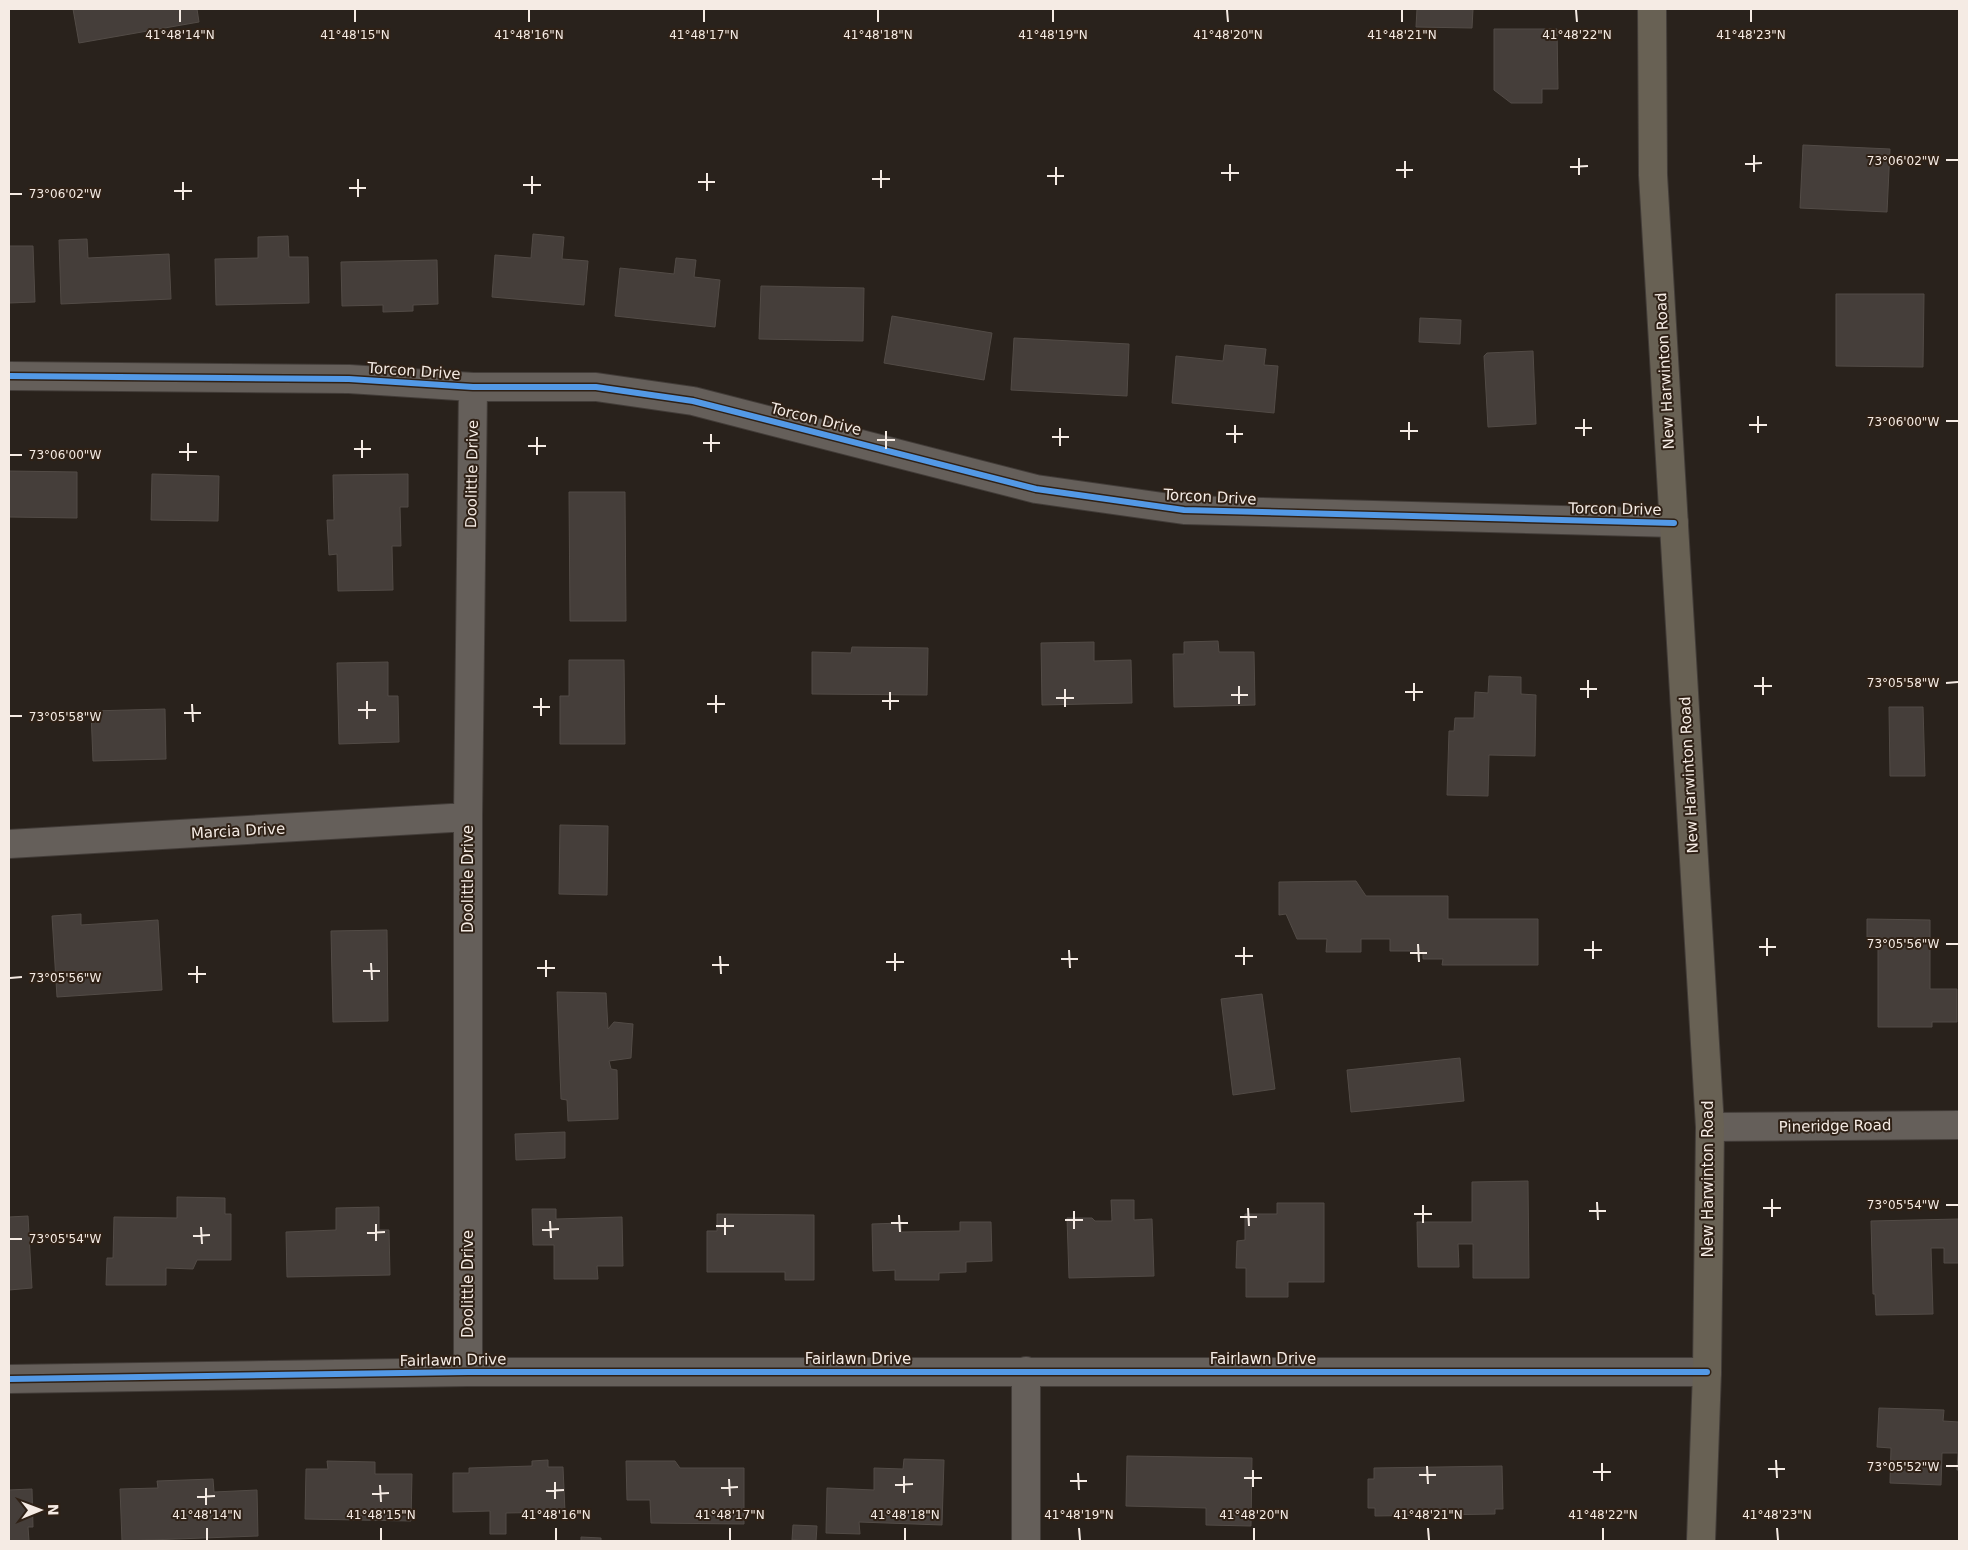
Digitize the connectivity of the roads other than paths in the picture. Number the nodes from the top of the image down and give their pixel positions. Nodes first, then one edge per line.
1 (1652, 9) edge
2 (9, 376) edge
3 (473, 387) junction
4 (1674, 523) junction
5 (468, 817) junction
6 (9, 844) edge
7 (1959, 1125) edge
8 (1710, 1128) junction
9 (1026, 1371) junction
10 (468, 1372) junction
11 (1707, 1372) junction
12 (9, 1379) edge
13 (1026, 1541) edge
14 (1701, 1541) edge

1 - 4 main road, New Harwinton Road
2 - 3 street, Torcon Drive
3 - 4 street, Torcon Drive
3 - 5 street, Doolittle Drive
4 - 8 main road, New Harwinton Road
5 - 6 street, Marcia Drive
5 - 10 street, Doolittle Drive
7 - 8 street, Pineridge Road
8 - 11 main road, New Harwinton Road
9 - 10 street, Fairlawn Drive
9 - 11 street, Fairlawn Drive
9 - 13 street
10 - 12 street, Fairlawn Drive
11 - 14 main road, New Harwinton Road

